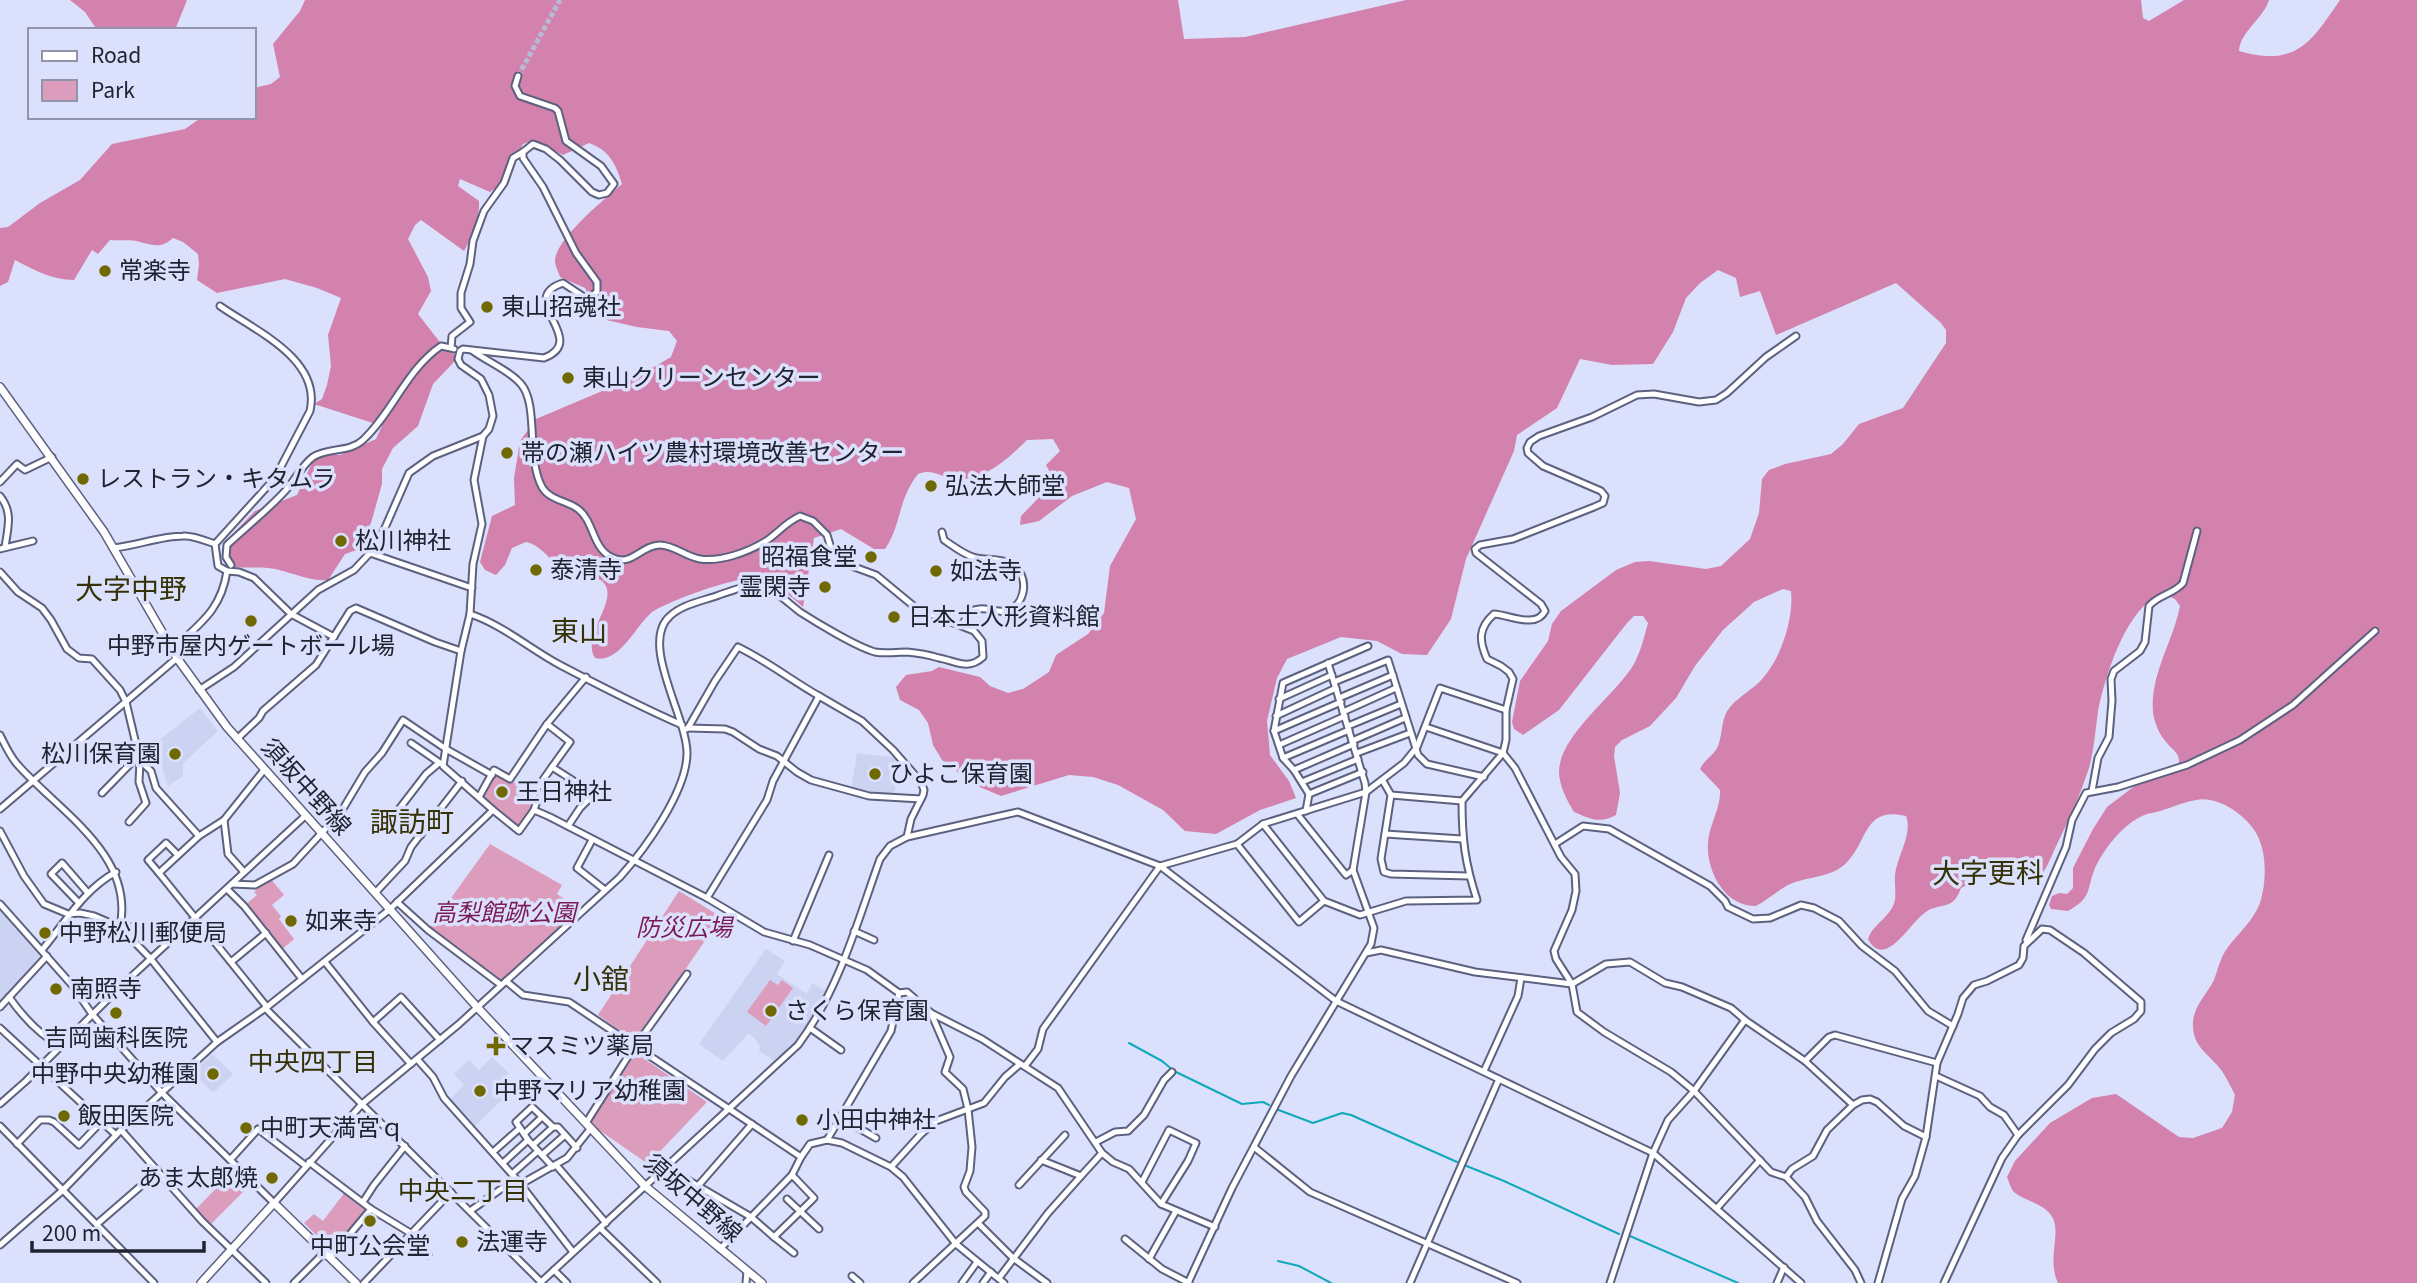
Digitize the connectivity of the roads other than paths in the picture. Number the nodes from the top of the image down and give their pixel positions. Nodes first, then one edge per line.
1 (519, 76) dead end
2 (523, 152) junction
3 (220, 306) dead end
4 (1796, 336) dead end
5 (451, 348) junction
6 (460, 351) junction
7 (473, 351) junction
8 (0, 387) edge
9 (483, 436) junction
10 (52, 457) junction
11 (0, 482) edge
12 (0, 496) edge
13 (2197, 531) dead end
14 (942, 532) dead end
15 (33, 541) dead end
16 (215, 544) junction
17 (2, 548) edge
18 (113, 548) junction
19 (370, 553) junction
20 (231, 565) dead end
21 (227, 571) junction
22 (0, 572) edge
23 (472, 588) junction
24 (290, 614) junction
25 (470, 614) junction
26 (963, 626) junction
27 (2375, 631) dead end
28 (334, 637) junction
29 (1368, 646) dead end
30 (172, 650) junction
31 (461, 651) junction
32 (177, 658) junction
33 (1328, 663) junction
34 (1332, 675) junction
35 (1393, 675) junction
36 (586, 677) junction
37 (1335, 685) junction
38 (1396, 688) junction
39 (198, 690) junction
40 (819, 696) junction
41 (1279, 699) junction
42 (1340, 700) junction
43 (126, 702) junction
44 (1401, 704) junction
45 (1506, 710) junction
46 (1344, 714) junction
47 (1276, 716) junction
48 (1405, 718) junction
49 (547, 724) junction
50 (1426, 727) junction
51 (685, 728) junction
52 (1349, 728) junction
53 (1274, 732) junction
54 (1410, 733) junction
55 (0, 736) edge
56 (237, 739) junction
57 (1353, 742) junction
58 (411, 743) dead end
59 (1279, 745) junction
60 (1417, 747) junction
61 (446, 748) junction
62 (1503, 753) junction
63 (1357, 756) junction
64 (139, 758) junction
65 (1283, 758) junction
66 (784, 761) junction
67 (441, 764) junction
68 (552, 767) junction
69 (264, 770) junction
70 (1294, 770) junction
71 (1363, 772) junction
72 (492, 775) junction
73 (1484, 777) junction
74 (34, 779) junction
75 (461, 781) junction
76 (1382, 781) junction
77 (1301, 782) junction
78 (2092, 791) junction
79 (1366, 792) junction
80 (102, 793) dead end
81 (1308, 794) junction
82 (1391, 795) junction
83 (479, 797) junction
84 (921, 799) junction
85 (1462, 801) junction
86 (0, 808) edge
87 (493, 810) junction
88 (534, 810) junction
89 (1306, 811) junction
90 (1298, 815) junction
91 (305, 816) junction
92 (224, 820) junction
93 (129, 822) dead end
94 (1263, 824) junction
95 (568, 826) junction
96 (0, 831) edge
97 (323, 834) junction
98 (1385, 834) junction
99 (421, 835) junction
100 (199, 836) junction
101 (907, 837) junction
102 (1462, 839) junction
103 (592, 840) junction
104 (1237, 844) junction
105 (1555, 844) junction
106 (178, 855) junction
107 (829, 855) dead end
108 (634, 862) junction
109 (1160, 866) junction
110 (1353, 870) junction
111 (116, 872) junction
112 (244, 872) junction
113 (159, 873) junction
114 (1469, 876) junction
115 (229, 887) junction
116 (605, 890) junction
117 (88, 893) junction
118 (375, 893) junction
119 (707, 898) junction
120 (1324, 901) junction
121 (397, 902) junction
122 (79, 903) junction
123 (0, 904) edge
124 (389, 910) junction
125 (68, 914) junction
126 (1368, 914) junction
127 (196, 917) junction
128 (120, 926) junction
129 (854, 931) junction
130 (266, 933) junction
131 (874, 940) dead end
132 (793, 941) junction
133 (165, 945) junction
134 (2024, 946) junction
135 (42, 950) junction
136 (1366, 953) junction
137 (47, 956) junction
138 (150, 958) junction
139 (844, 961) junction
140 (231, 962) junction
141 (325, 962) junction
142 (687, 974) dead end
143 (1521, 978) junction
144 (302, 979) junction
145 (503, 983) junction
146 (1572, 984) junction
147 (899, 993) junction
148 (9, 997) junction
149 (1336, 1001) junction
150 (0, 1007) edge
151 (266, 1007) junction
152 (477, 1007) junction
153 (931, 1013) junction
154 (92, 1014) junction
155 (1745, 1020) junction
156 (373, 1022) junction
157 (1953, 1026) junction
158 (0, 1028) edge
159 (810, 1028) junction
160 (440, 1040) junction
161 (217, 1042) junction
162 (61, 1046) junction
163 (636, 1046) junction
164 (841, 1050) dead end
165 (418, 1059) junction
166 (1805, 1061) junction
167 (1937, 1063) junction
168 (411, 1064) junction
169 (1023, 1065) junction
170 (40, 1067) junction
171 (1483, 1071) junction
172 (1172, 1072) dead end
173 (1936, 1076) junction
174 (1499, 1079) junction
175 (1694, 1091) junction
176 (162, 1093) junction
177 (0, 1104) edge
178 (362, 1104) junction
179 (1853, 1105) junction
180 (731, 1109) junction
181 (968, 1109) junction
182 (542, 1117) junction
183 (841, 1118) junction
184 (100, 1122) junction
185 (752, 1124) junction
186 (588, 1125) junction
187 (0, 1126) edge
188 (553, 1127) junction
189 (522, 1131) junction
190 (119, 1133) junction
191 (565, 1135) junction
192 (1065, 1135) dead end
193 (2018, 1135) junction
194 (1926, 1137) junction
195 (876, 1138) dead end
196 (528, 1140) junction
197 (827, 1140) junction
198 (1096, 1142) junction
199 (17, 1143) junction
200 (405, 1146) junction
201 (1254, 1147) junction
202 (577, 1148) junction
203 (537, 1151) junction
204 (494, 1152) junction
205 (1102, 1153) junction
206 (1653, 1153) junction
207 (801, 1157) junction
208 (230, 1160) junction
209 (1041, 1160) junction
210 (1760, 1160) junction
211 (503, 1163) junction
212 (307, 1164) junction
213 (554, 1166) junction
214 (891, 1167) junction
215 (667, 1168) junction
216 (157, 1172) junction
217 (512, 1174) junction
218 (792, 1175) junction
219 (1081, 1176) junction
220 (1786, 1177) junction
221 (1142, 1182) junction
222 (520, 1183) junction
223 (1019, 1185) dead end
224 (645, 1186) junction
225 (697, 1187) junction
226 (63, 1190) junction
227 (451, 1192) junction
228 (787, 1199) dead end
229 (363, 1202) junction
230 (274, 1203) junction
231 (1160, 1204) junction
232 (1717, 1208) junction
233 (371, 1209) junction
234 (470, 1211) junction
235 (800, 1212) junction
236 (1176, 1212) junction
237 (751, 1217) junction
238 (606, 1223) junction
239 (978, 1223) junction
240 (97, 1224) junction
241 (1215, 1227) junction
242 (600, 1228) junction
243 (819, 1229) dead end
244 (412, 1234) junction
245 (774, 1237) junction
246 (1125, 1239) dead end
247 (956, 1244) junction
248 (1426, 1244) junction
249 (0, 1245) edge
250 (231, 1249) junction
251 (720, 1249) junction
252 (573, 1252) junction
253 (794, 1253) dead end
254 (327, 1255) junction
255 (428, 1255) dead end
256 (1013, 1258) junction
257 (1149, 1259) junction
258 (977, 1262) junction
259 (1784, 1267) junction
260 (554, 1270) junction
261 (747, 1270) junction
262 (991, 1272) junction
263 (852, 1276) dead end
264 (1001, 1280) edge
265 (263, 1282) edge
266 (540, 1282) edge
267 (154, 1283) edge
268 (201, 1283) edge
269 (294, 1283) edge
270 (356, 1283) edge
271 (364, 1283) edge
272 (567, 1283) edge
273 (657, 1283) edge
274 (746, 1283) edge
275 (762, 1283) edge
276 (860, 1283) edge
277 (913, 1283) edge
278 (962, 1283) edge
279 (983, 1283) edge
280 (1047, 1283) edge
281 (1189, 1283) edge
282 (1410, 1283) edge
283 (1517, 1283) edge
284 (1610, 1283) edge
285 (1777, 1283) edge
286 (1801, 1283) edge
287 (1861, 1283) edge
288 (1878, 1283) edge
289 (1944, 1283) edge

1 - 2 street
2 - 5 street
2 - 7 street
3 - 16 street
4 - 45 street
5 - 6 street
5 - 20 street
6 - 7 street
6 - 9 street
7 - 26 street
8 - 10 main road, 須坂中野線
9 - 19 street
9 - 23 street
10 - 11 street
10 - 18 main road, 須坂中野線
12 - 17 street
13 - 78 street
14 - 26 street
15 - 17 street
16 - 18 street
16 - 21 street
18 - 30 main road, 須坂中野線
19 - 23 street
19 - 24 street
21 - 24 street
21 - 30 street
22 - 43 street
23 - 25 street
24 - 28 street
24 - 39 street
25 - 31 street
25 - 36 street
26 - 51 street
27 - 78 street
28 - 31 street
28 - 56 street
29 - 33 street
30 - 32 main road, 須坂中野線
31 - 61 street
32 - 39 main road, 須坂中野線
32 - 43 street
33 - 34 street
33 - 41 street
34 - 37 street
34 - 41 street
35 - 37 street
35 - 38 street
35 - 42 street
36 - 49 street
36 - 51 street
37 - 42 street
37 - 47 street
38 - 44 street
38 - 46 street
39 - 56 main road, 須坂中野線
40 - 51 street
40 - 66 street
40 - 84 street
41 - 47 street
42 - 46 street
42 - 53 street
43 - 64 street
43 - 74 street
44 - 48 street
44 - 52 street
45 - 50 street
45 - 62 street
46 - 52 street
46 - 59 street
47 - 53 street
48 - 54 street
48 - 57 street
49 - 68 street
49 - 72 street
50 - 60 street
50 - 62 street
51 - 66 street
51 - 108 street
52 - 57 street
52 - 65 street
53 - 59 street
54 - 60 street
54 - 63 street
55 - 74 street
56 - 69 main road, 須坂中野線
57 - 63 street
57 - 70 street
58 - 67 street
59 - 65 street
60 - 73 street
60 - 76 street
61 - 67 street
61 - 72 street
61 - 97 street
62 - 73 street
62 - 105 street
63 - 71 street
63 - 77 street
64 - 80 street
64 - 93 street
64 - 100 street
65 - 70 street
66 - 84 street
66 - 119 street
67 - 75 street
67 - 99 street
68 - 88 street
68 - 95 street
69 - 91 main road, 須坂中野線
69 - 92 street
70 - 77 street
71 - 79 street
71 - 81 street
72 - 83 street
73 - 85 street
74 - 86 street
74 - 111 street
75 - 83 street
75 - 99 street
76 - 79 street
76 - 82 street
77 - 81 street
78 - 134 street
79 - 89 street
79 - 110 street
81 - 89 street
82 - 85 street
82 - 98 street
83 - 87 street
84 - 101 street
85 - 102 street
87 - 88 street
87 - 121 street
88 - 95 street
89 - 90 street
90 - 94 street
90 - 110 street
91 - 97 main road, 須坂中野線
91 - 112 street
92 - 100 street
92 - 112 street
94 - 104 street
94 - 120 street
95 - 103 street
96 - 125 street
97 - 115 street
97 - 118 main road, 須坂中野線
98 - 102 street
98 - 114 street
99 - 118 street
100 - 106 street
101 - 109 street
101 - 129 street
102 - 114 street
103 - 108 street
103 - 116 street
104 - 109 street
104 - 120 street
105 - 146 street
105 - 157 street
106 - 113 street
106 - 113 street
107 - 132 street
108 - 116 street
108 - 119 street
109 - 149 street
109 - 169 street
110 - 126 street
111 - 117 street
111 - 128 street
112 - 115 street
113 - 127 street
114 - 126 street
115 - 127 street
115 - 130 street
116 - 145 street
117 - 122 street
117 - 122 street
118 - 124 main road, 須坂中野線
119 - 132 street
120 - 126 street
121 - 124 street
121 - 145 street
122 - 125 street
123 - 135 street
124 - 141 street
124 - 152 main road, 須坂中野線
125 - 128 street
125 - 135 street
126 - 136 street
127 - 133 street
127 - 140 street
128 - 133 street
128 - 138 street
129 - 131 street
129 - 139 street
130 - 140 street
130 - 144 street
132 - 139 street
133 - 138 street
134 - 157 street
134 - 193 street
135 - 137 street
136 - 143 street
136 - 149 street
137 - 148 street
137 - 154 street
138 - 154 street
138 - 161 street
139 - 147 street
139 - 159 street
140 - 151 street
141 - 144 street
141 - 156 street
142 - 163 street
143 - 146 street
143 - 171 street
144 - 151 street
145 - 152 street
145 - 163 street
146 - 155 street
146 - 175 street
147 - 153 street
147 - 183 street
148 - 150 street
148 - 162 street
149 - 171 street
149 - 201 street
151 - 161 street
151 - 178 street
152 - 160 street
152 - 186 main road, 須坂中野線
153 - 169 street
153 - 181 street
154 - 162 street
154 - 176 street
155 - 166 street
155 - 175 street
156 - 160 street
156 - 168 street
157 - 167 street
158 - 170 street
159 - 164 street
159 - 180 street
160 - 165 street
161 - 176 street
162 - 170 street
163 - 180 street
163 - 186 street
165 - 168 street
165 - 204 street
166 - 167 street
166 - 179 street
167 - 173 street
168 - 178 street
169 - 181 street
169 - 198 street
170 - 177 street
170 - 184 street
171 - 174 street
172 - 198 street
173 - 193 street
173 - 194 street
174 - 206 street
174 - 248 street
175 - 206 street
175 - 210 street
176 - 190 street
176 - 208 street
178 - 200 street
178 - 212 street
179 - 194 street
179 - 220 street
180 - 185 street
180 - 215 street
181 - 214 street
181 - 239 street
182 - 188 street
182 - 189 street
182 - 189 street
183 - 195 street
183 - 197 street
184 - 190 street
184 - 199 street
185 - 207 street
185 - 225 street
186 - 202 street
186 - 224 main road, 須坂中野線
187 - 199 street
188 - 191 street
188 - 203 street
189 - 196 street
189 - 204 street
190 - 216 street
190 - 226 street
191 - 202 street
191 - 203 street
192 - 209 street
193 - 289 street
194 - 288 street
196 - 203 street
196 - 211 street
197 - 207 street
197 - 214 street
198 - 205 street
199 - 226 street
200 - 227 street
200 - 229 street
201 - 241 street
201 - 248 street
202 - 213 street
203 - 213 street
203 - 217 street
204 - 211 street
205 - 219 street
205 - 221 street
206 - 232 street
206 - 284 street
207 - 218 street
208 - 212 street
208 - 230 street
209 - 219 street
209 - 223 street
210 - 220 street
210 - 232 street
211 - 217 street
212 - 229 street
212 - 230 street
213 - 222 street
213 - 238 street
214 - 247 street
215 - 224 street
215 - 225 street
216 - 240 street
216 - 250 street
217 - 222 street
218 - 235 street
218 - 237 street
219 - 256 street
220 - 287 street
221 - 231 street
221 - 231 street
222 - 234 street
222 - 252 street
224 - 238 street
224 - 251 main road, 須坂中野線
225 - 237 street
226 - 240 street
226 - 249 street
227 - 234 street
227 - 244 street
228 - 235 street
229 - 233 street
230 - 250 main road
230 - 254 main road
231 - 236 street
232 - 259 street
233 - 244 street
233 - 254 street
234 - 266 street
235 - 243 street
235 - 245 street
236 - 241 street
236 - 257 street
237 - 245 street
237 - 251 street
238 - 242 street
239 - 247 street
239 - 256 street
240 - 267 street
241 - 281 street
242 - 252 street
242 - 273 street
244 - 255 street
244 - 271 street
245 - 253 street
246 - 257 street
247 - 258 street
247 - 277 street
248 - 282 street
248 - 283 street
250 - 265 street
250 - 268 main road
251 - 261 main road, 須坂中野線
252 - 260 street
254 - 269 street
254 - 270 main road
256 - 264 street
256 - 280 street
257 - 281 street
258 - 262 street
258 - 278 street
259 - 285 street
259 - 286 street
260 - 266 street
260 - 272 street
261 - 274 street
261 - 275 main road, 須坂中野線
262 - 264 street
262 - 279 street
263 - 276 street

